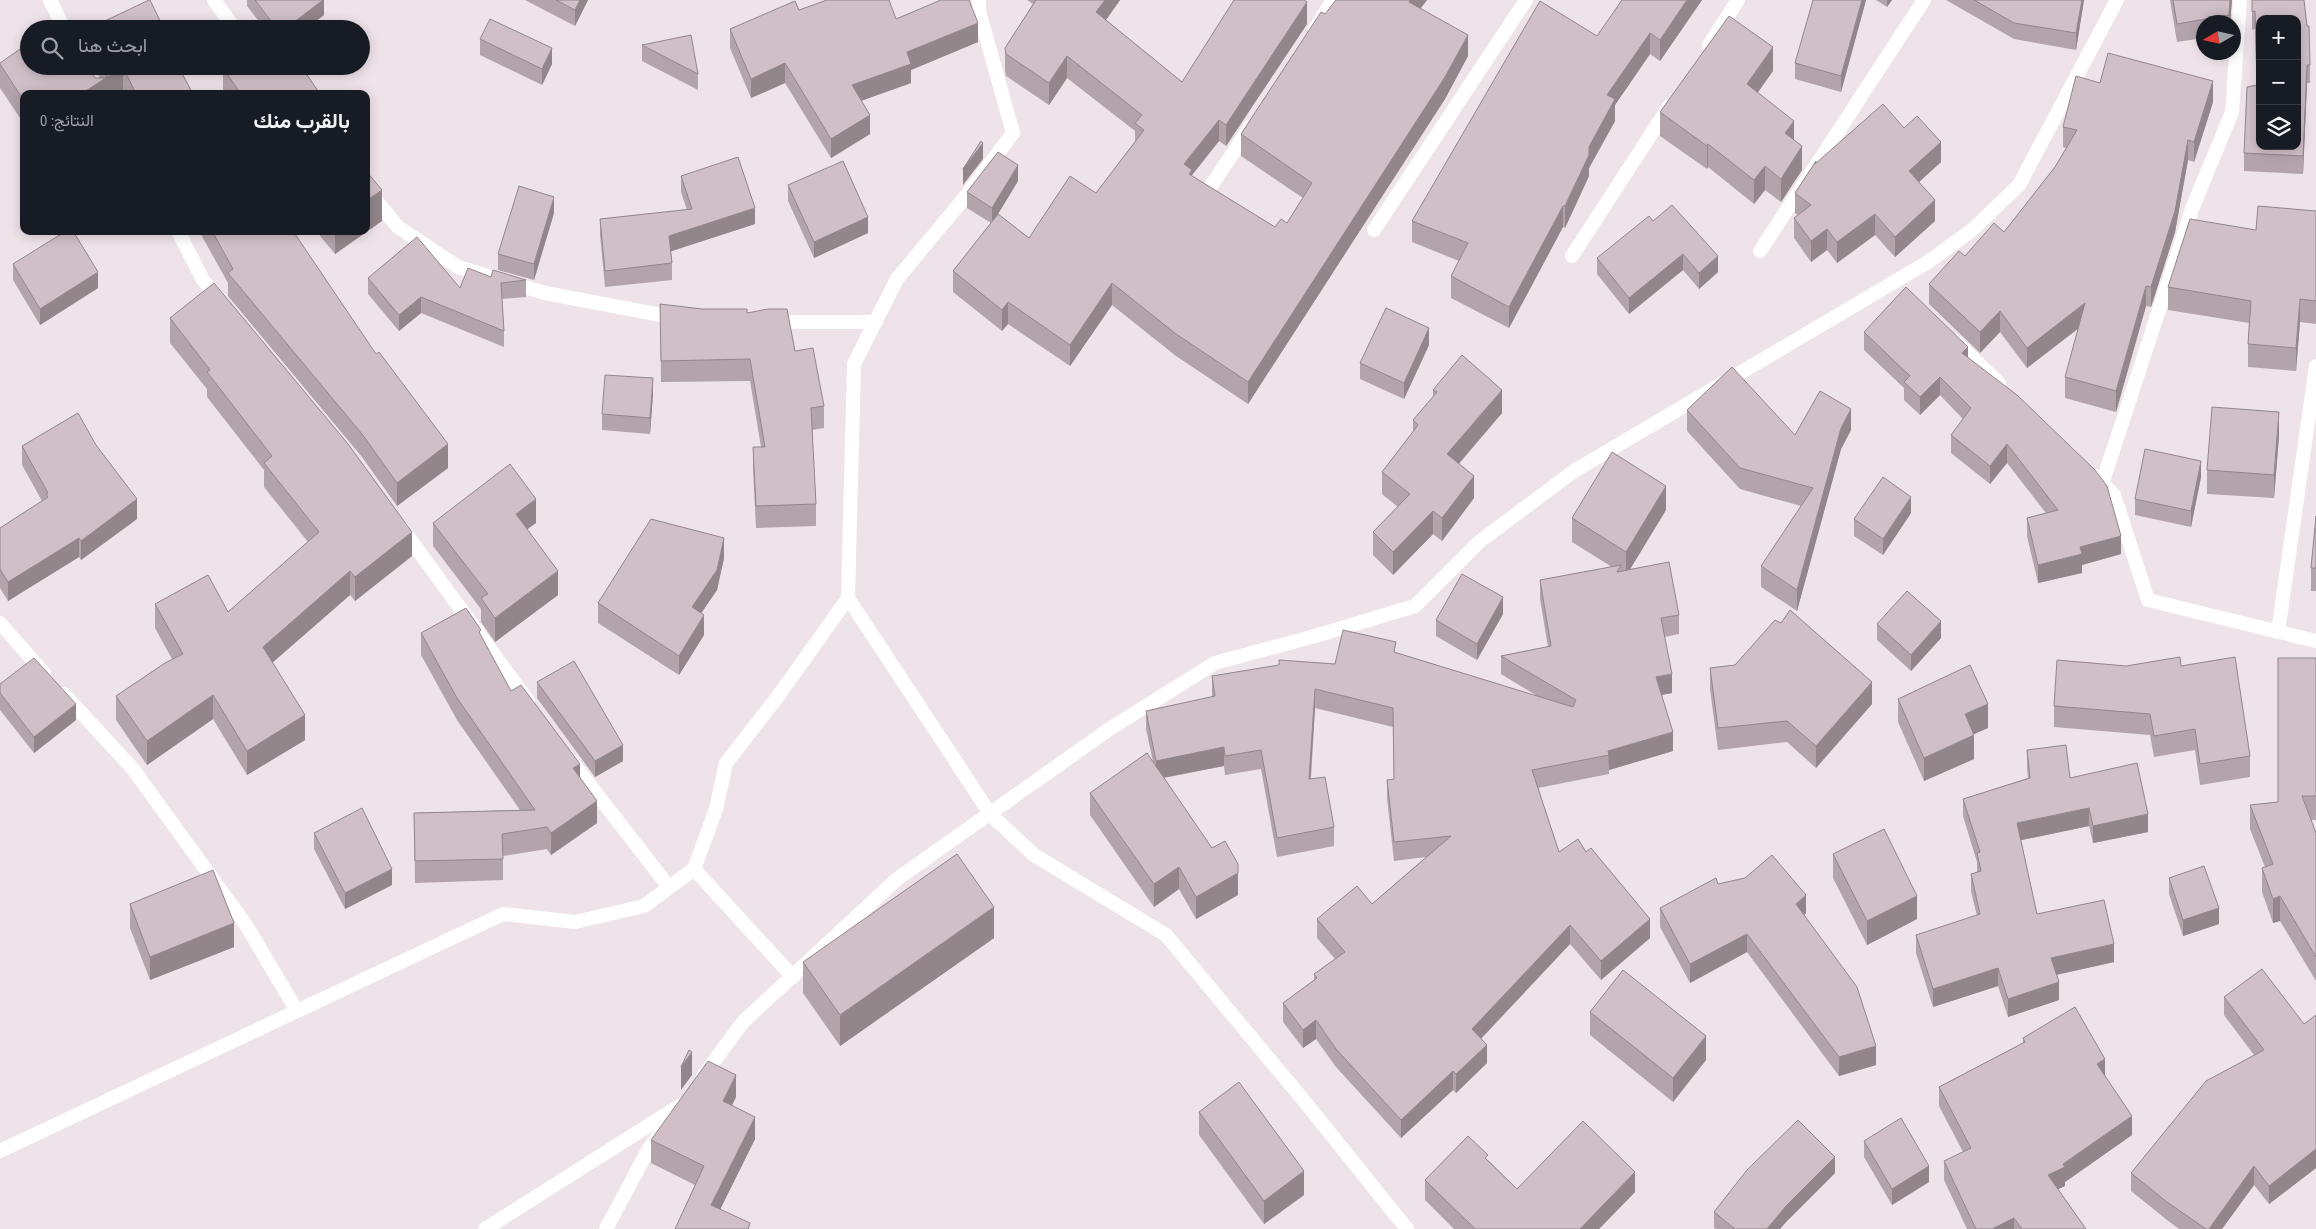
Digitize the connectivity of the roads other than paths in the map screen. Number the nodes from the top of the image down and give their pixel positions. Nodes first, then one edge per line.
1 (50, 0) edge
2 (214, 0) edge
3 (979, 0) edge
4 (1334, 0) edge
5 (1526, 0) edge
6 (1738, 0) edge
7 (1924, 0) edge
8 (2117, 0) edge
9 (2240, 0) edge
10 (60, 20) edge
11 (228, 20) edge
12 (1307, 41) edge
13 (1701, 58) edge
14 (1679, 91) edge
15 (1259, 114) edge
16 (370, 193) edge
17 (1205, 195) edge
18 (1374, 230) dead end
19 (180, 235) edge
20 (1760, 251) dead end
21 (1572, 256) dead end
22 (1893, 281) junction
23 (1907, 294) edge
24 (229, 310) edge
25 (692, 321) edge
26 (760, 322) edge
27 (876, 322) junction
28 (1942, 328) edge
29 (2316, 366) edge
30 (2012, 396) edge
31 (2081, 463) edge
32 (2102, 484) junction
33 (395, 519) edge
34 (848, 598) junction
35 (0, 623) edge
36 (2278, 632) junction
37 (2316, 641) edge
38 (534, 711) edge
39 (558, 743) edge
40 (991, 815) junction
41 (694, 869) junction
42 (669, 887) junction
43 (793, 976) junction
44 (296, 1011) junction
45 (687, 1098) junction
46 (0, 1151) edge
47 (485, 1229) edge
48 (606, 1229) edge
49 (1407, 1229) edge

1 - 10 street
2 - 11 street
3 - 27 street
4 - 12 street
5 - 18 street
6 - 13 street
7 - 20 street
8 - 22 street
9 - 32 street
14 - 21 street
15 - 17 street
16 - 25 street
19 - 24 street
22 - 23 street
22 - 40 street
26 - 27 street
27 - 34 street
28 - 30 street
29 - 36 street
31 - 32 street
32 - 36 street
33 - 38 street
34 - 40 street
34 - 41 street
35 - 44 street
36 - 37 street
39 - 42 street
40 - 43 street
40 - 49 street
41 - 42 street
41 - 43 street
42 - 44 street
43 - 45 street
44 - 46 street
45 - 47 street
45 - 48 street

